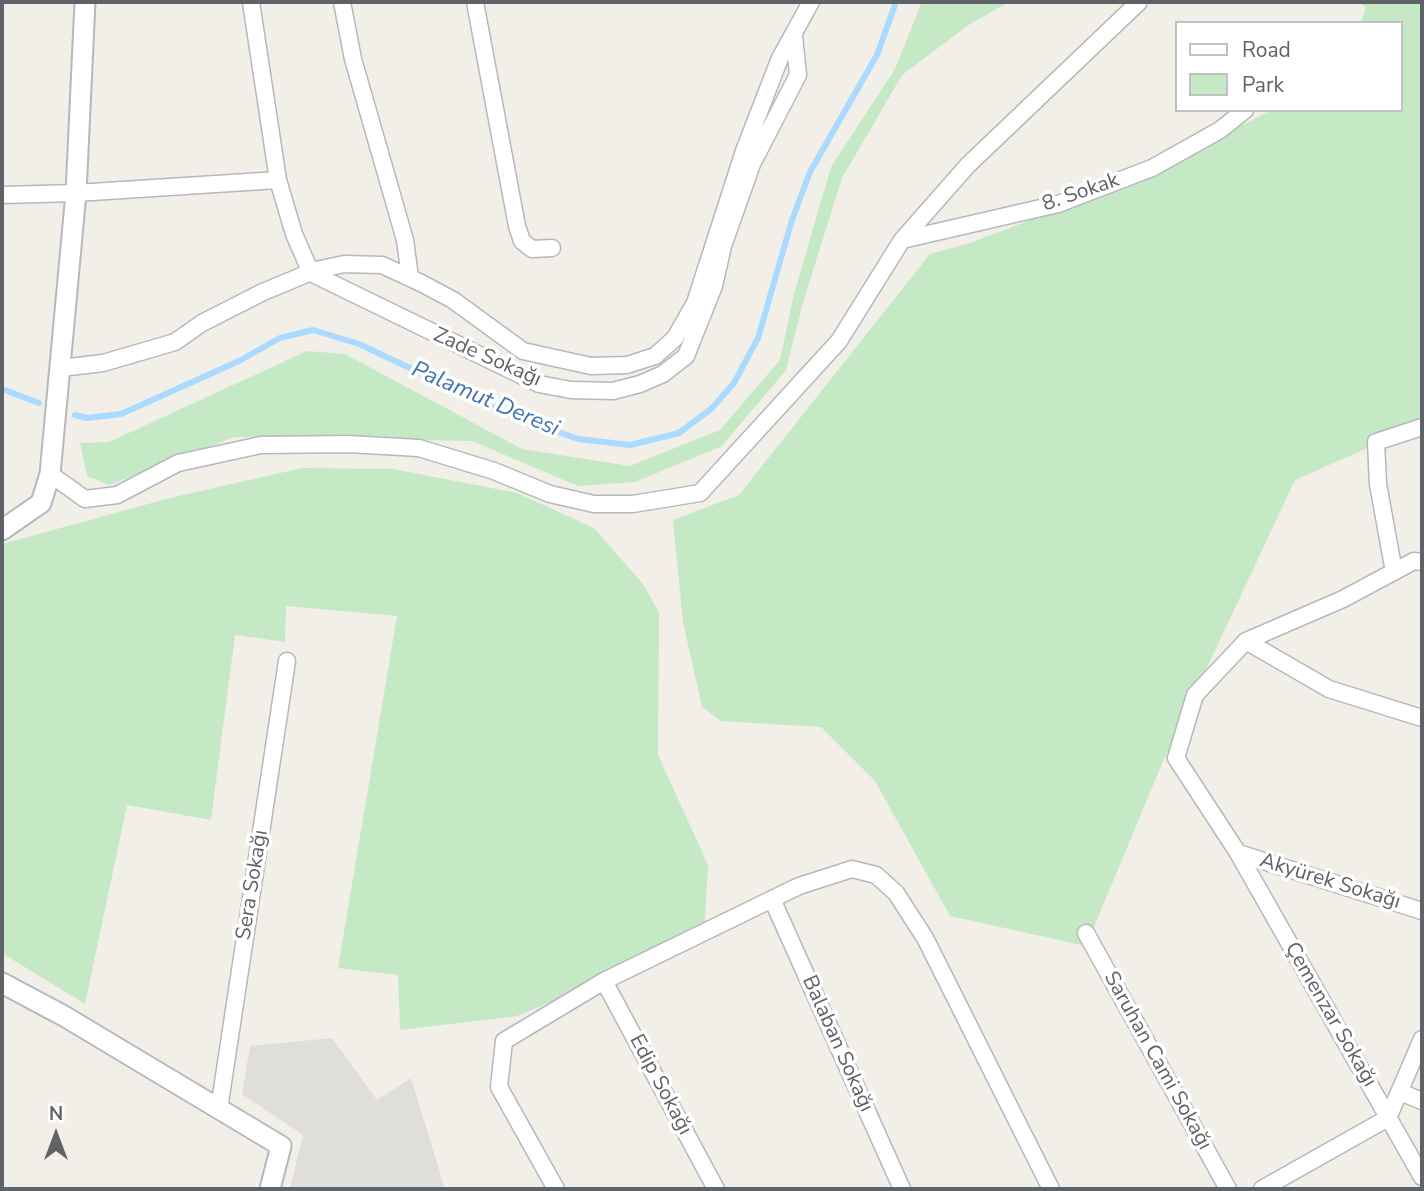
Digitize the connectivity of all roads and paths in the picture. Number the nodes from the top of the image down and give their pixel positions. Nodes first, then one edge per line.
1 (85, 2) edge
2 (251, 2) edge
3 (342, 2) edge
4 (475, 2) edge
5 (811, 2) edge
6 (1139, 2) edge
7 (793, 36) junction
8 (1242, 112) edge
9 (278, 180) junction
10 (76, 193) junction
11 (2, 195) edge
12 (902, 240) junction
13 (552, 248) dead end
14 (311, 272) junction
15 (410, 277) junction
16 (61, 368) junction
17 (1422, 427) edge
18 (50, 474) junction
19 (2, 530) edge
20 (1422, 562) edge
21 (1394, 572) junction
22 (1246, 641) junction
23 (287, 660) dead end
24 (1422, 718) edge
25 (1238, 853) junction
26 (772, 899) junction
27 (1422, 911) edge
28 (1086, 933) dead end
29 (604, 981) junction
30 (2, 983) edge
31 (1422, 1039) edge
32 (1400, 1092) junction
33 (1422, 1101) edge
34 (219, 1109) junction
35 (1388, 1118) junction
36 (1422, 1177) edge
37 (270, 1189) edge
38 (556, 1189) edge
39 (716, 1189) edge
40 (902, 1189) edge
41 (1051, 1189) edge
42 (1228, 1189) edge
43 (1262, 1189) edge

1 - 10 street
2 - 9 street
3 - 15 street
4 - 13 street
5 - 7 street
6 - 12 street
7 - 14 street, Zade Sokağı
7 - 15 street
8 - 12 street, 8. Sokak
9 - 10 street
9 - 14 street
10 - 11 street
10 - 16 street
12 - 18 street
14 - 15 street
14 - 16 street
16 - 18 street
17 - 21 street
18 - 19 street
20 - 21 street
21 - 22 street
22 - 24 street
22 - 25 street, Çemenzar Sokağı
23 - 34 street, Sera Sokağı
25 - 27 street, Akyürek Sokağı
25 - 35 street, Çemenzar Sokağı
26 - 29 street
26 - 40 street, Balaban Sokağı
26 - 41 street
28 - 42 street, Saruhan Cami Sokağı
29 - 38 street
29 - 39 street, Edip Sokağı
30 - 34 street
31 - 32 street
32 - 33 street
32 - 35 street
34 - 37 street
35 - 36 street, Çemenzar Sokağı
35 - 43 street

